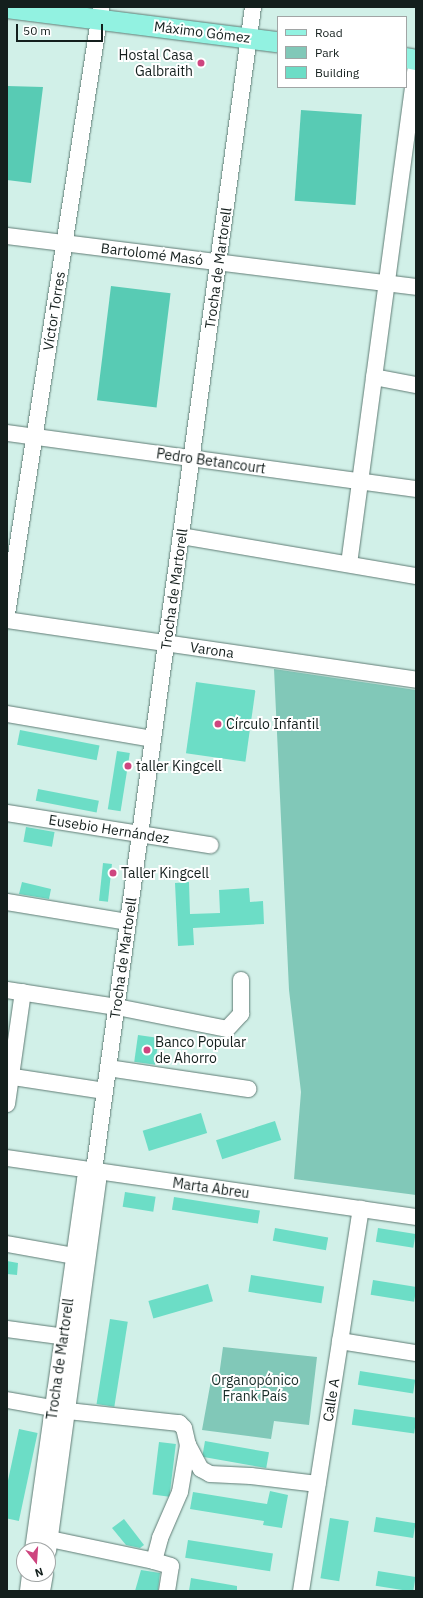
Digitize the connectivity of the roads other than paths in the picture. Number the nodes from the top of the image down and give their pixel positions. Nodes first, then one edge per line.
1 (253, 7) edge
2 (7, 8) edge
3 (100, 14) edge
4 (249, 38) junction
5 (277, 42) edge
6 (416, 65) edge
7 (413, 106) edge
8 (7, 236) edge
9 (64, 243) junction
10 (219, 263) junction
11 (386, 283) junction
12 (416, 287) edge
13 (374, 377) junction
14 (416, 385) edge
15 (7, 433) edge
16 (34, 437) junction
17 (192, 458) junction
18 (360, 481) junction
19 (416, 489) edge
20 (181, 536) junction
21 (348, 564) junction
22 (416, 576) edge
23 (7, 614) edge
24 (7, 620) edge
25 (166, 643) junction
26 (416, 680) edge
27 (7, 714) edge
28 (153, 740) junction
29 (7, 813) edge
30 (140, 834) junction
31 (210, 845) dead end
32 (7, 902) edge
33 (128, 922) junction
34 (241, 980) dead end
35 (7, 990) edge
36 (23, 992) junction
37 (117, 1007) junction
38 (108, 1068) junction
39 (9, 1076) edge
40 (248, 1089) dead end
41 (105, 1091) junction
42 (7, 1104) edge
43 (7, 1158) edge
44 (94, 1171) junction
45 (361, 1209) junction
46 (416, 1217) edge
47 (7, 1244) edge
48 (82, 1257) junction
49 (7, 1329) edge
50 (70, 1337) junction
51 (340, 1341) junction
52 (416, 1353) edge
53 (7, 1400) edge
54 (61, 1409) junction
55 (188, 1445) junction
56 (318, 1484) junction
57 (35, 1542) edge
58 (49, 1542) edge
59 (56, 1546) edge
60 (154, 1561) junction
61 (167, 1591) edge
62 (301, 1591) edge

1 - 4 street, Trocha de Martorell
2 - 3 main road, Máximo Gómez
3 - 4 main road, Máximo Gómez
3 - 9 street, Víctor Torres
4 - 5 main road, Máximo Gómez
4 - 10 street, Trocha de Martorell
6 - 7 street
7 - 11 street
8 - 9 street, Bartolomé Masó
9 - 10 street, Bartolomé Masó
9 - 16 street, Víctor Torres
10 - 11 street, Bartolomé Masó
10 - 17 street, Trocha de Martorell
11 - 12 street, Bartolomé Masó
11 - 13 street
13 - 14 street
13 - 18 street
15 - 16 street, Pedro Betancourt
16 - 17 street, Pedro Betancourt
16 - 23 street, Víctor Torres
17 - 18 street, Pedro Betancourt
17 - 20 street, Trocha de Martorell
18 - 19 street, Pedro Betancourt
18 - 21 street
20 - 21 street
20 - 25 street, Trocha de Martorell
21 - 22 street
24 - 25 street, Varona
25 - 26 street, Varona
25 - 28 street, Trocha de Martorell
27 - 28 street
28 - 30 street, Trocha de Martorell
29 - 30 street, Eusebio Hernández
30 - 31 street, Eusebio Hernández
30 - 33 street, Trocha de Martorell
32 - 33 street
33 - 37 street, Trocha de Martorell
34 - 37 street
35 - 36 street
36 - 37 street
36 - 39 street
37 - 38 street, Trocha de Martorell
38 - 40 street
38 - 41 street, Trocha de Martorell
39 - 41 street
39 - 42 street
41 - 44 street, Trocha de Martorell
43 - 44 street, Marta Abreu
44 - 45 street, Marta Abreu
44 - 48 street, Trocha de Martorell
45 - 46 street, Marta Abreu
45 - 51 street, Calle A
47 - 48 street
48 - 50 street, Trocha de Martorell
49 - 50 street
50 - 54 street, Trocha de Martorell
51 - 52 street
51 - 56 street, Calle A
53 - 54 street
54 - 55 street
54 - 57 street, Trocha de Martorell
54 - 58 street, Trocha de Martorell
55 - 56 street
55 - 60 street
56 - 62 street, Calle A
59 - 60 street
60 - 61 street

